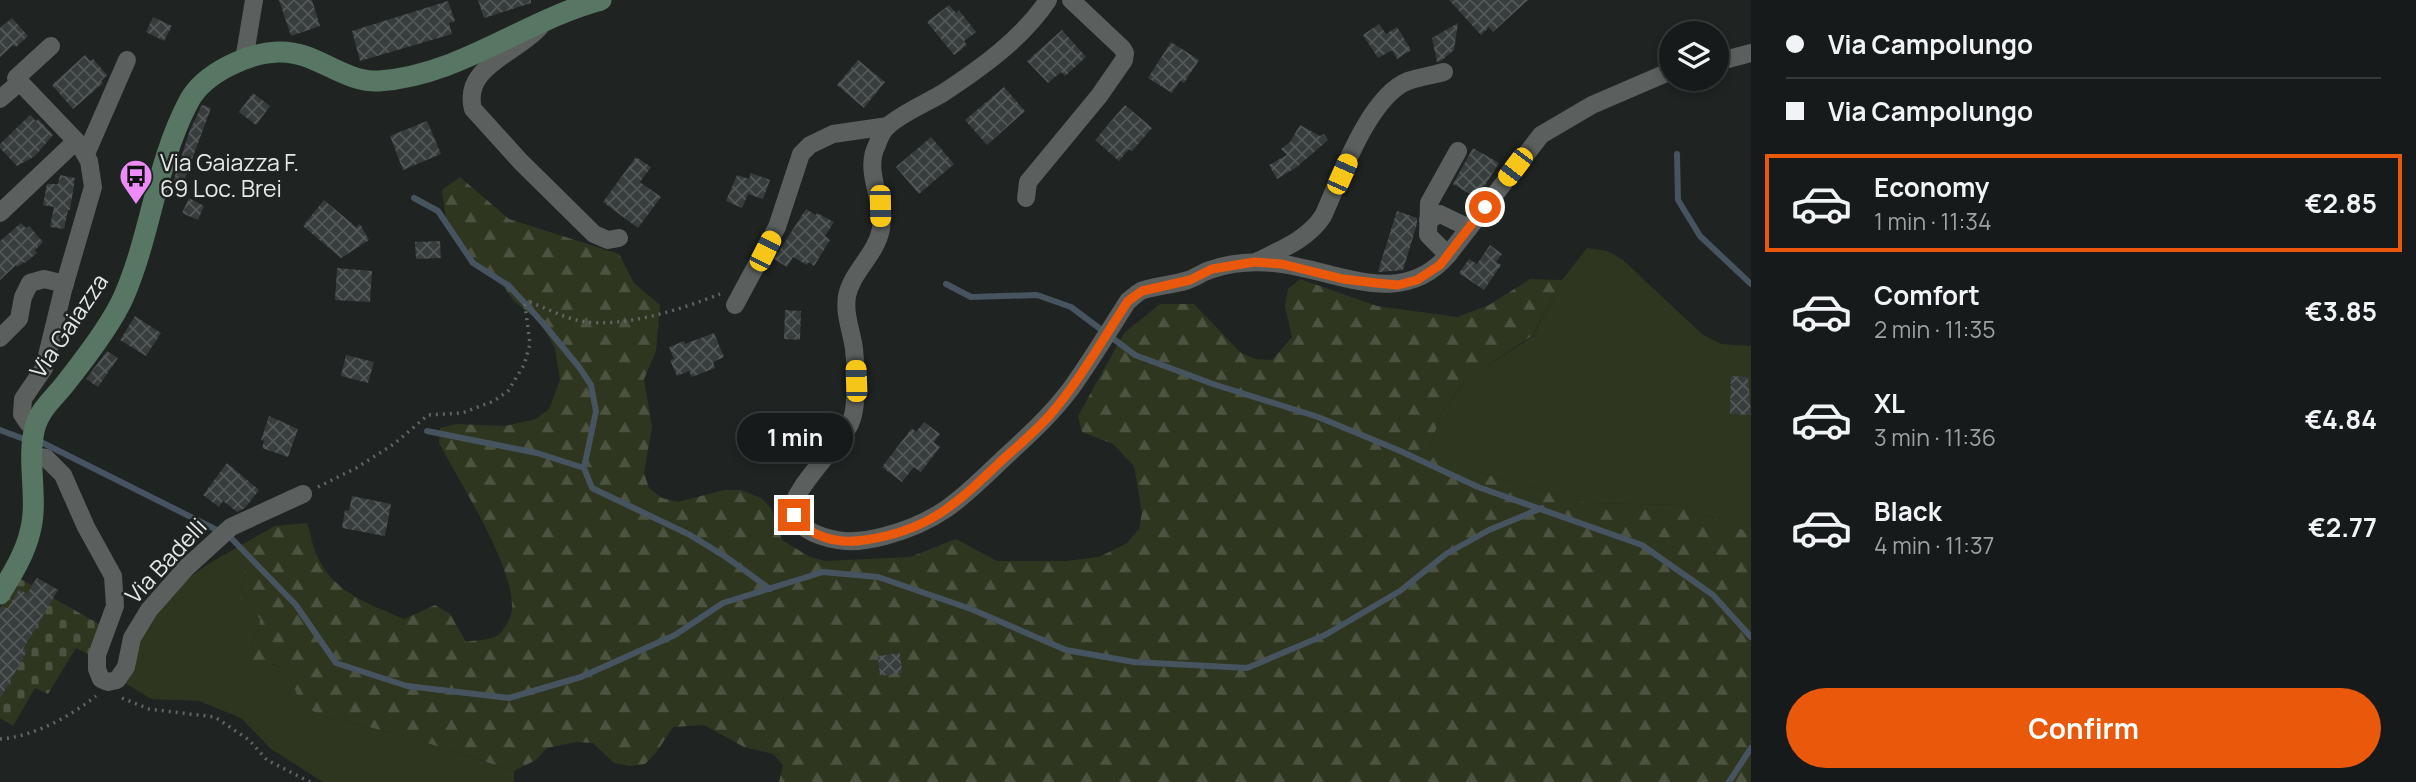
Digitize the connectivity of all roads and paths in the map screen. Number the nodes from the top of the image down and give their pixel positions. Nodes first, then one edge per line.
1 (254, 0) edge
2 (601, 0) edge
3 (1048, 0) edge
4 (1072, 0) edge
5 (543, 20) junction
6 (51, 46) dead end
7 (1751, 53) edge
8 (1729, 59) edge
9 (127, 60) dead end
10 (244, 60) junction
11 (1444, 72) dead end
12 (1659, 76) edge
13 (20, 82) junction
14 (0, 99) edge
15 (888, 126) junction
16 (81, 148) junction
17 (1458, 151) dead end
18 (1026, 198) dead end
19 (0, 213) edge
20 (1428, 220) junction
21 (1469, 228) junction
22 (619, 238) dead end
23 (1448, 256) junction
24 (1254, 262) junction
25 (752, 275) junction
26 (65, 284) junction
27 (735, 305) dead end
28 (0, 338) edge
29 (35, 428) junction
30 (33, 456) junction
31 (303, 494) joint
32 (0, 594) edge
33 (108, 682) junction
34 (0, 739) edge
35 (310, 782) edge

1 - 10 street
2 - 5 main road, Via Gaiazza
3 - 15 street
4 - 18 street
5 - 10 main road, Via Gaiazza
5 - 22 street, Via Gaiazza
6 - 13 street
7 - 8 street
9 - 16 street
10 - 29 main road, Via Gaiazza
11 - 24 street
12 - 21 street
13 - 14 street
13 - 16 street
15 - 24 street
15 - 25 street
16 - 19 street
16 - 26 street, Via Gaiazza
17 - 20 street
20 - 21 street
20 - 23 street
21 - 23 street
23 - 24 street
25 - 27 street
25 - 31 path
26 - 28 street, Via Gaiazza
26 - 29 street, Via Gaiazza
29 - 30 main road, Via Gaiazza
30 - 32 main road, Via Gaiazza
30 - 33 street, Via Badelli
31 - 33 street, Via Badelli
33 - 34 path
33 - 35 path

